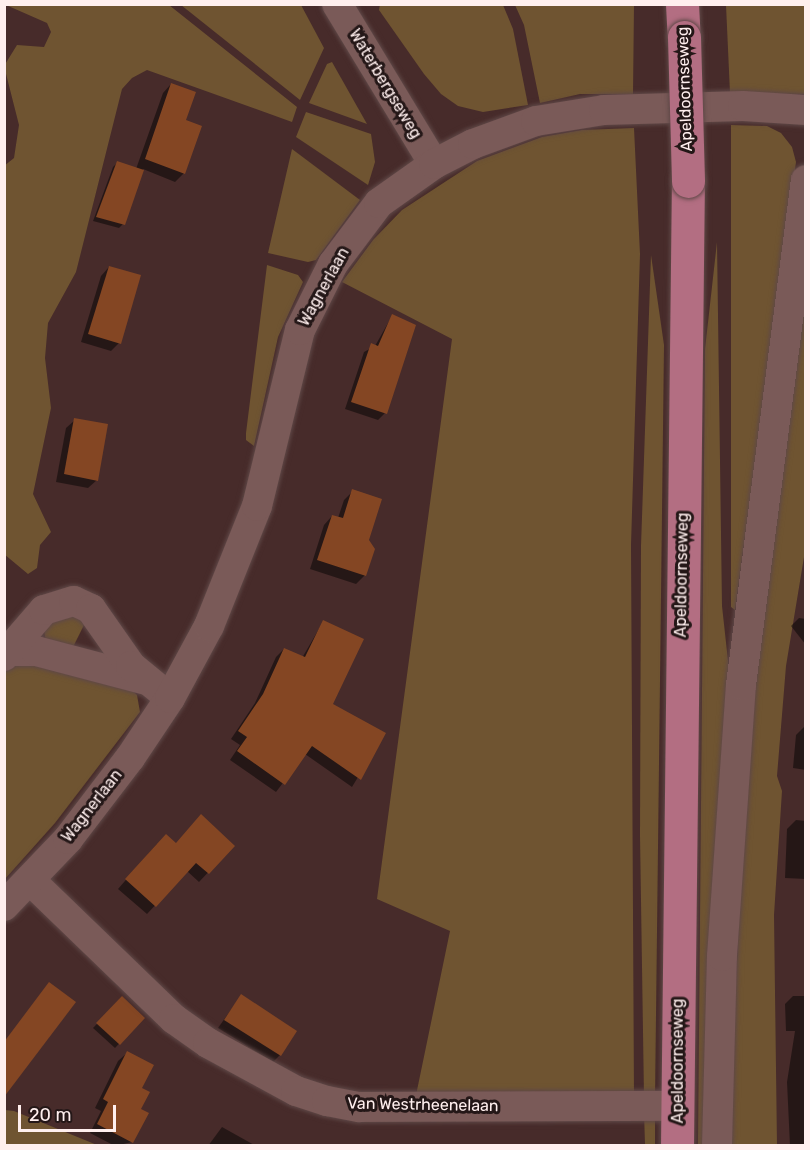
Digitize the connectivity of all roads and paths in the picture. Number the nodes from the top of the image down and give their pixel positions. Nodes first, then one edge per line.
1 (337, 4) edge
2 (682, 4) edge
3 (806, 110) edge
4 (434, 164) junction
5 (806, 180) edge
6 (98, 616) junction
7 (8, 654) edge
8 (76, 661) junction
9 (143, 679) junction
10 (170, 698) junction
11 (31, 881) junction
12 (4, 906) edge
13 (677, 1106) junction
14 (678, 1146) edge
15 (717, 1146) edge

1 - 4 street, Waterbergseweg
2 - 13 main road, Apeldoornseweg, bridge
3 - 4 street, Wagnerlaan
4 - 10 street, Wagnerlaan
5 - 15 street
6 - 7 street
6 - 8 street
6 - 9 street
7 - 8 street
8 - 9 street
9 - 10 street
10 - 11 street, Wagnerlaan
11 - 12 street, Wagnerlaan
11 - 13 street, Van Westrheenelaan
13 - 14 main road, Apeldoornseweg

